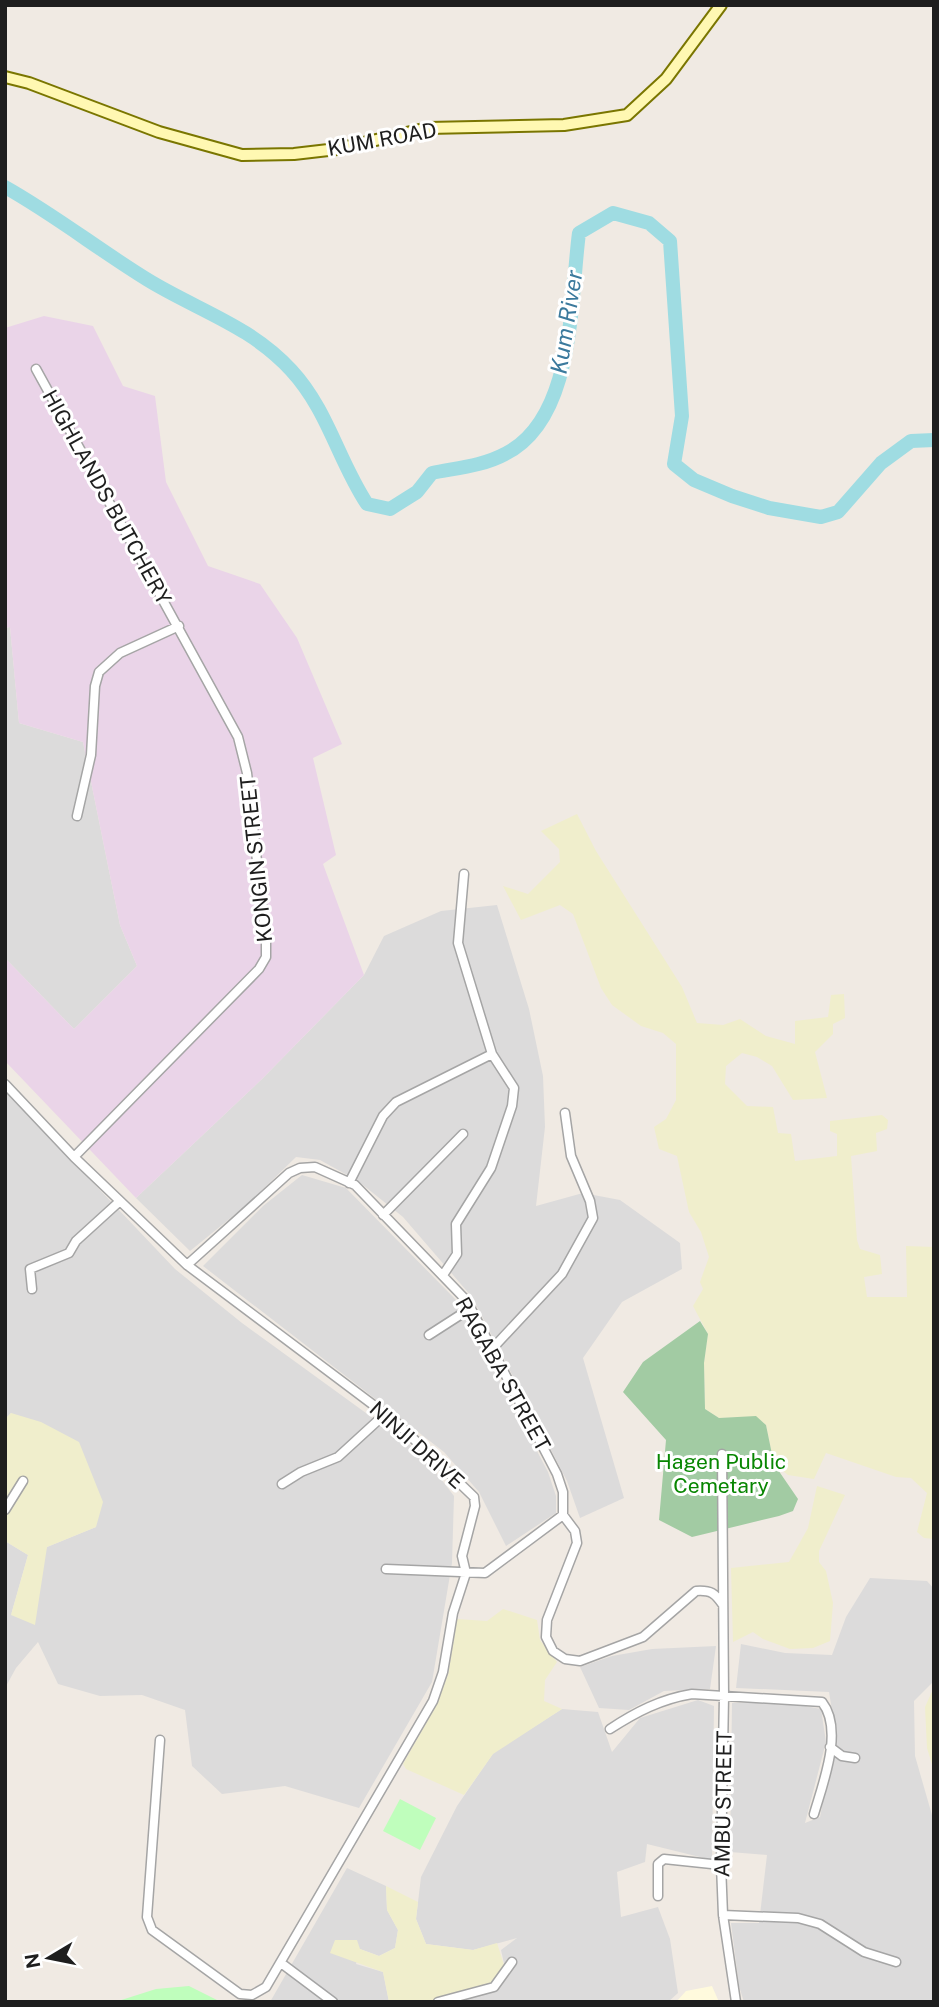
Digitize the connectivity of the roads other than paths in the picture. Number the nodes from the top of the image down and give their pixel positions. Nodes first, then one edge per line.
1 (721, 5) edge
2 (5, 77) edge
3 (36, 369) dead end
4 (179, 626) junction
5 (77, 816) dead end
6 (464, 874) dead end
7 (492, 1054) junction
8 (5, 1084) edge
9 (565, 1113) dead end
10 (463, 1134) dead end
11 (74, 1157) junction
12 (349, 1182) junction
13 (120, 1201) junction
14 (383, 1214) junction
15 (187, 1265) junction
16 (443, 1275) junction
17 (33, 1289) dead end
18 (471, 1308) junction
19 (429, 1335) dead end
20 (492, 1349) junction
21 (385, 1414) junction
22 (722, 1454) dead end
23 (23, 1481) dead end
24 (282, 1484) dead end
25 (5, 1510) edge
26 (563, 1515) junction
27 (386, 1569) dead end
28 (466, 1573) junction
29 (723, 1605) junction
30 (724, 1696) junction
31 (610, 1729) dead end
32 (160, 1740) dead end
33 (830, 1747) junction
34 (855, 1758) dead end
35 (814, 1814) dead end
36 (722, 1865) junction
37 (659, 1896) dead end
38 (723, 1915) junction
39 (512, 1962) dead end
40 (896, 1962) dead end
41 (281, 1963) junction
42 (333, 2002) edge
43 (438, 2002) edge
44 (736, 2002) edge

1 - 2 street, KUM ROAD
3 - 4 street, HIGHLANDS BUTCHERY
4 - 5 street
4 - 11 street, KONGIN STREET
6 - 7 street
7 - 12 street
7 - 16 street
8 - 11 street, NINJI DRIVE
9 - 20 street
10 - 14 street
11 - 13 street, NINJI DRIVE
12 - 14 street, RAGABA STREET
12 - 15 street, RAGABA STREET
13 - 15 street, NINJI DRIVE
13 - 17 street
14 - 16 street, RAGABA STREET
15 - 21 street, NINJI DRIVE
16 - 18 street, RAGABA STREET
18 - 19 street
18 - 20 street, RAGABA STREET
20 - 26 street, RAGABA STREET
21 - 24 street
21 - 28 street, NINJI DRIVE
22 - 29 street, AMBU STREET
23 - 25 street
26 - 28 street
26 - 29 street, RAGABA STREET
27 - 28 street
28 - 41 street, NINJI DRIVE
29 - 30 street, AMBU STREET
30 - 31 street
30 - 33 street
30 - 36 street, AMBU STREET
32 - 41 street, NINJI DRIVE
33 - 34 street
33 - 35 street
36 - 37 street
36 - 38 street, AMBU STREET
38 - 40 street
38 - 44 street, AMBU STREET
39 - 43 street
41 - 42 street

